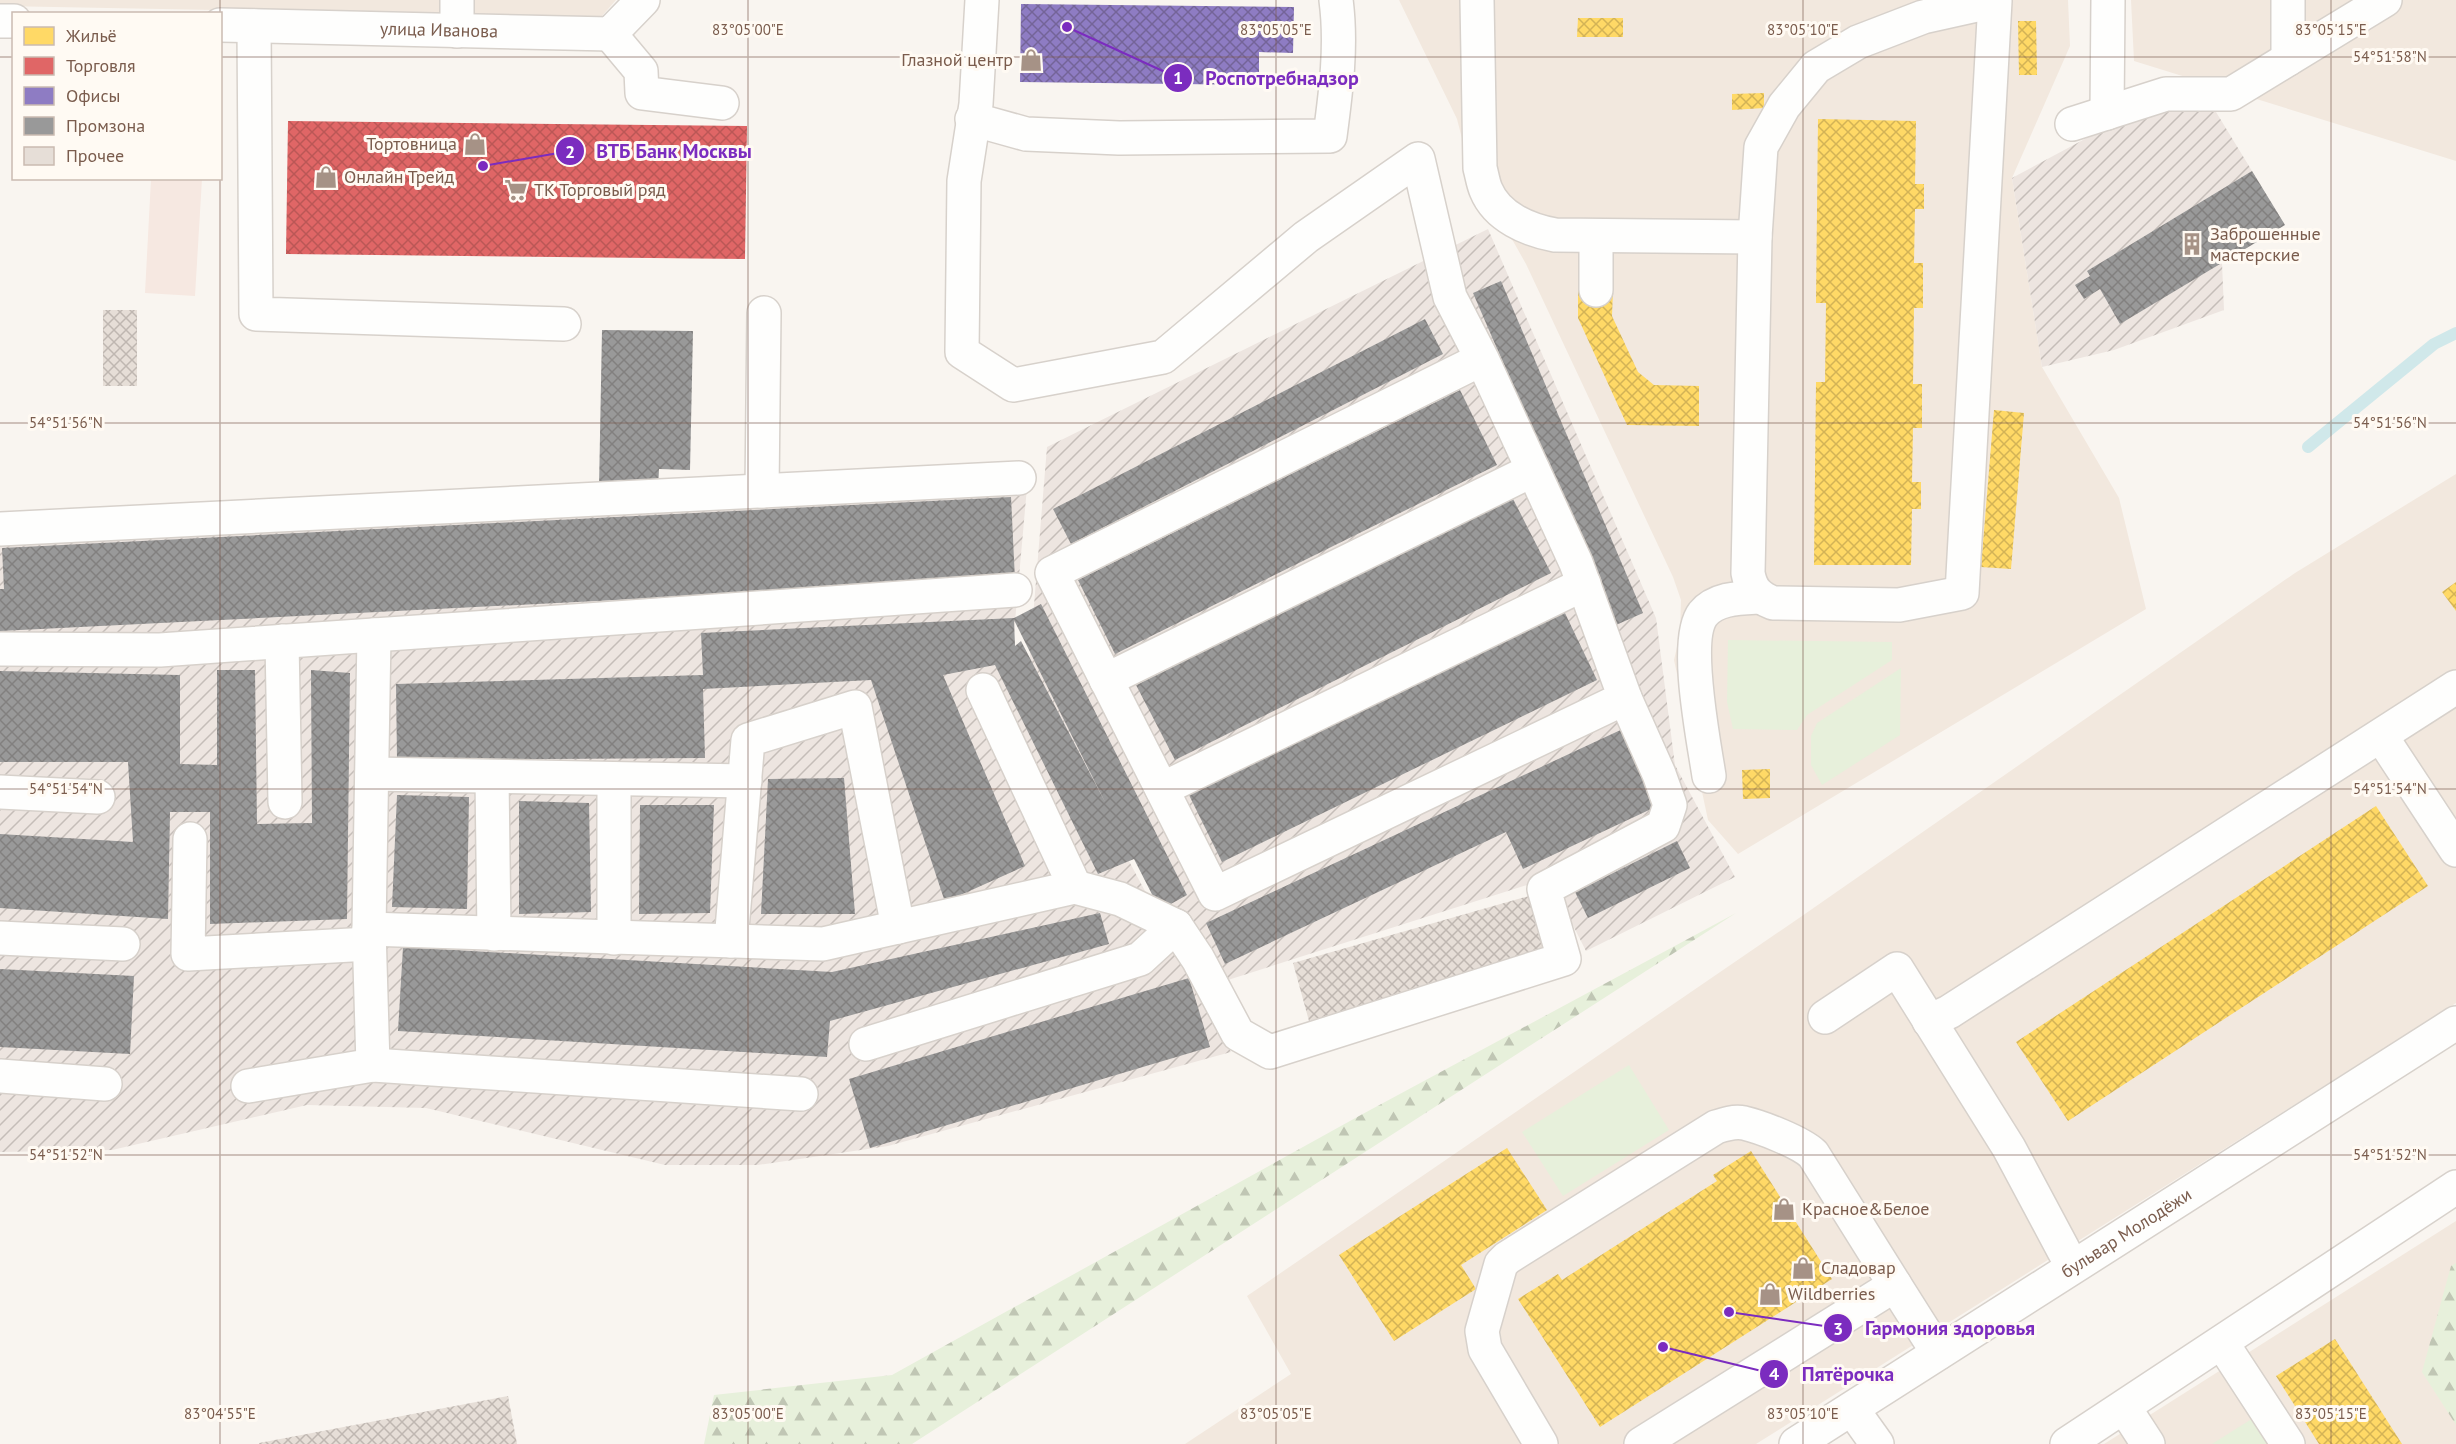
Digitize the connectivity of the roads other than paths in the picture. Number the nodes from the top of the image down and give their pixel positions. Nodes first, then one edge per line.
1 (643, 0) edge
2 (982, 0) edge
3 (1336, 0) edge
4 (1477, 0) edge
5 (1995, 0) edge
6 (2108, 0) edge
7 (2288, 0) edge
8 (2385, 0) edge
9 (457, 15) edge
10 (222, 25) edge
11 (254, 26) junction
12 (610, 34) junction
13 (2288, 60) junction
14 (722, 103) dead end
15 (2107, 113) junction
16 (972, 119) junction
17 (2072, 124) dead end
18 (1596, 236) junction
19 (1755, 237) junction
20 (1596, 290) dead end
21 (764, 313) dead end
22 (564, 324) dead end
23 (1482, 359) junction
24 (1533, 470) junction
25 (1019, 478) dead end
26 (762, 491) junction
27 (0, 529) edge
28 (1584, 585) junction
29 (1015, 590) dead end
30 (1759, 597) junction
31 (374, 635) junction
32 (282, 641) junction
33 (0, 649) edge
34 (1106, 680) junction
35 (2456, 687) edge
36 (983, 690) dead end
37 (1625, 698) junction
38 (2380, 736) junction
39 (372, 774) junction
40 (1709, 776) dead end
41 (492, 777) junction
42 (614, 779) junction
43 (745, 782) junction
44 (1162, 789) junction
45 (0, 792) edge
46 (98, 797) dead end
47 (285, 802) dead end
48 (190, 839) dead end
49 (2456, 850) edge
50 (1075, 887) junction
51 (1176, 926) junction
52 (898, 927) junction
53 (494, 934) junction
54 (369, 937) junction
55 (0, 938) edge
56 (614, 938) junction
57 (731, 941) junction
58 (123, 944) dead end
59 (1825, 1017) dead end
60 (1929, 1021) junction
61 (2456, 1023) edge
62 (866, 1044) dead end
63 (373, 1065) junction
64 (0, 1076) edge
65 (105, 1084) dead end
66 (248, 1086) dead end
67 (801, 1094) dead end
68 (2456, 1187) edge
69 (2072, 1266) junction
70 (1895, 1285) junction
71 (2222, 1343) junction
72 (1938, 1353) junction
73 (2124, 1407) junction
74 (1852, 1408) junction
75 (1541, 1444) edge
76 (1641, 1444) edge
77 (1796, 1444) edge
78 (1877, 1444) edge
79 (2067, 1444) edge
80 (2148, 1444) edge
81 (2288, 1444) edge

1 - 12 street
2 - 16 street
3 - 16 street
4 - 18 street
5 - 19 street
5 - 30 street
6 - 15 street
7 - 13 street
8 - 13 street
9 - 11 street, улица Иванова
9 - 12 street, улица Иванова
10 - 11 street, улица Иванова
11 - 22 street
12 - 14 street
13 - 15 street
15 - 17 street
16 - 23 street
18 - 19 street
18 - 20 street
19 - 30 street
21 - 26 street
23 - 24 street
23 - 34 street
24 - 28 street
24 - 34 street
25 - 26 street
26 - 27 street
28 - 37 street
28 - 44 street
29 - 31 street
30 - 40 street
31 - 32 street
31 - 39 street
32 - 33 street
32 - 47 street
34 - 44 street
35 - 38 street
36 - 50 street
37 - 44 street
37 - 51 street
38 - 49 street
38 - 60 street
39 - 41 street
39 - 54 street
41 - 42 street
41 - 53 street
42 - 43 street
42 - 56 street
43 - 52 street
43 - 57 street
45 - 46 street
48 - 54 street
50 - 51 street
50 - 52 street
51 - 62 street
52 - 57 street
53 - 54 street
53 - 56 street
54 - 63 street
55 - 58 street
56 - 57 street
59 - 60 street
60 - 69 street
61 - 69 street, бульвар Молодёжи
63 - 66 street
63 - 67 street
64 - 65 street
68 - 71 street
69 - 72 street, бульвар Молодёжи
70 - 72 street
70 - 75 street
70 - 76 street
71 - 73 street
71 - 81 street
72 - 74 street, бульвар Молодёжи
73 - 79 street
73 - 80 street
74 - 77 street, бульвар Молодёжи
74 - 78 street

